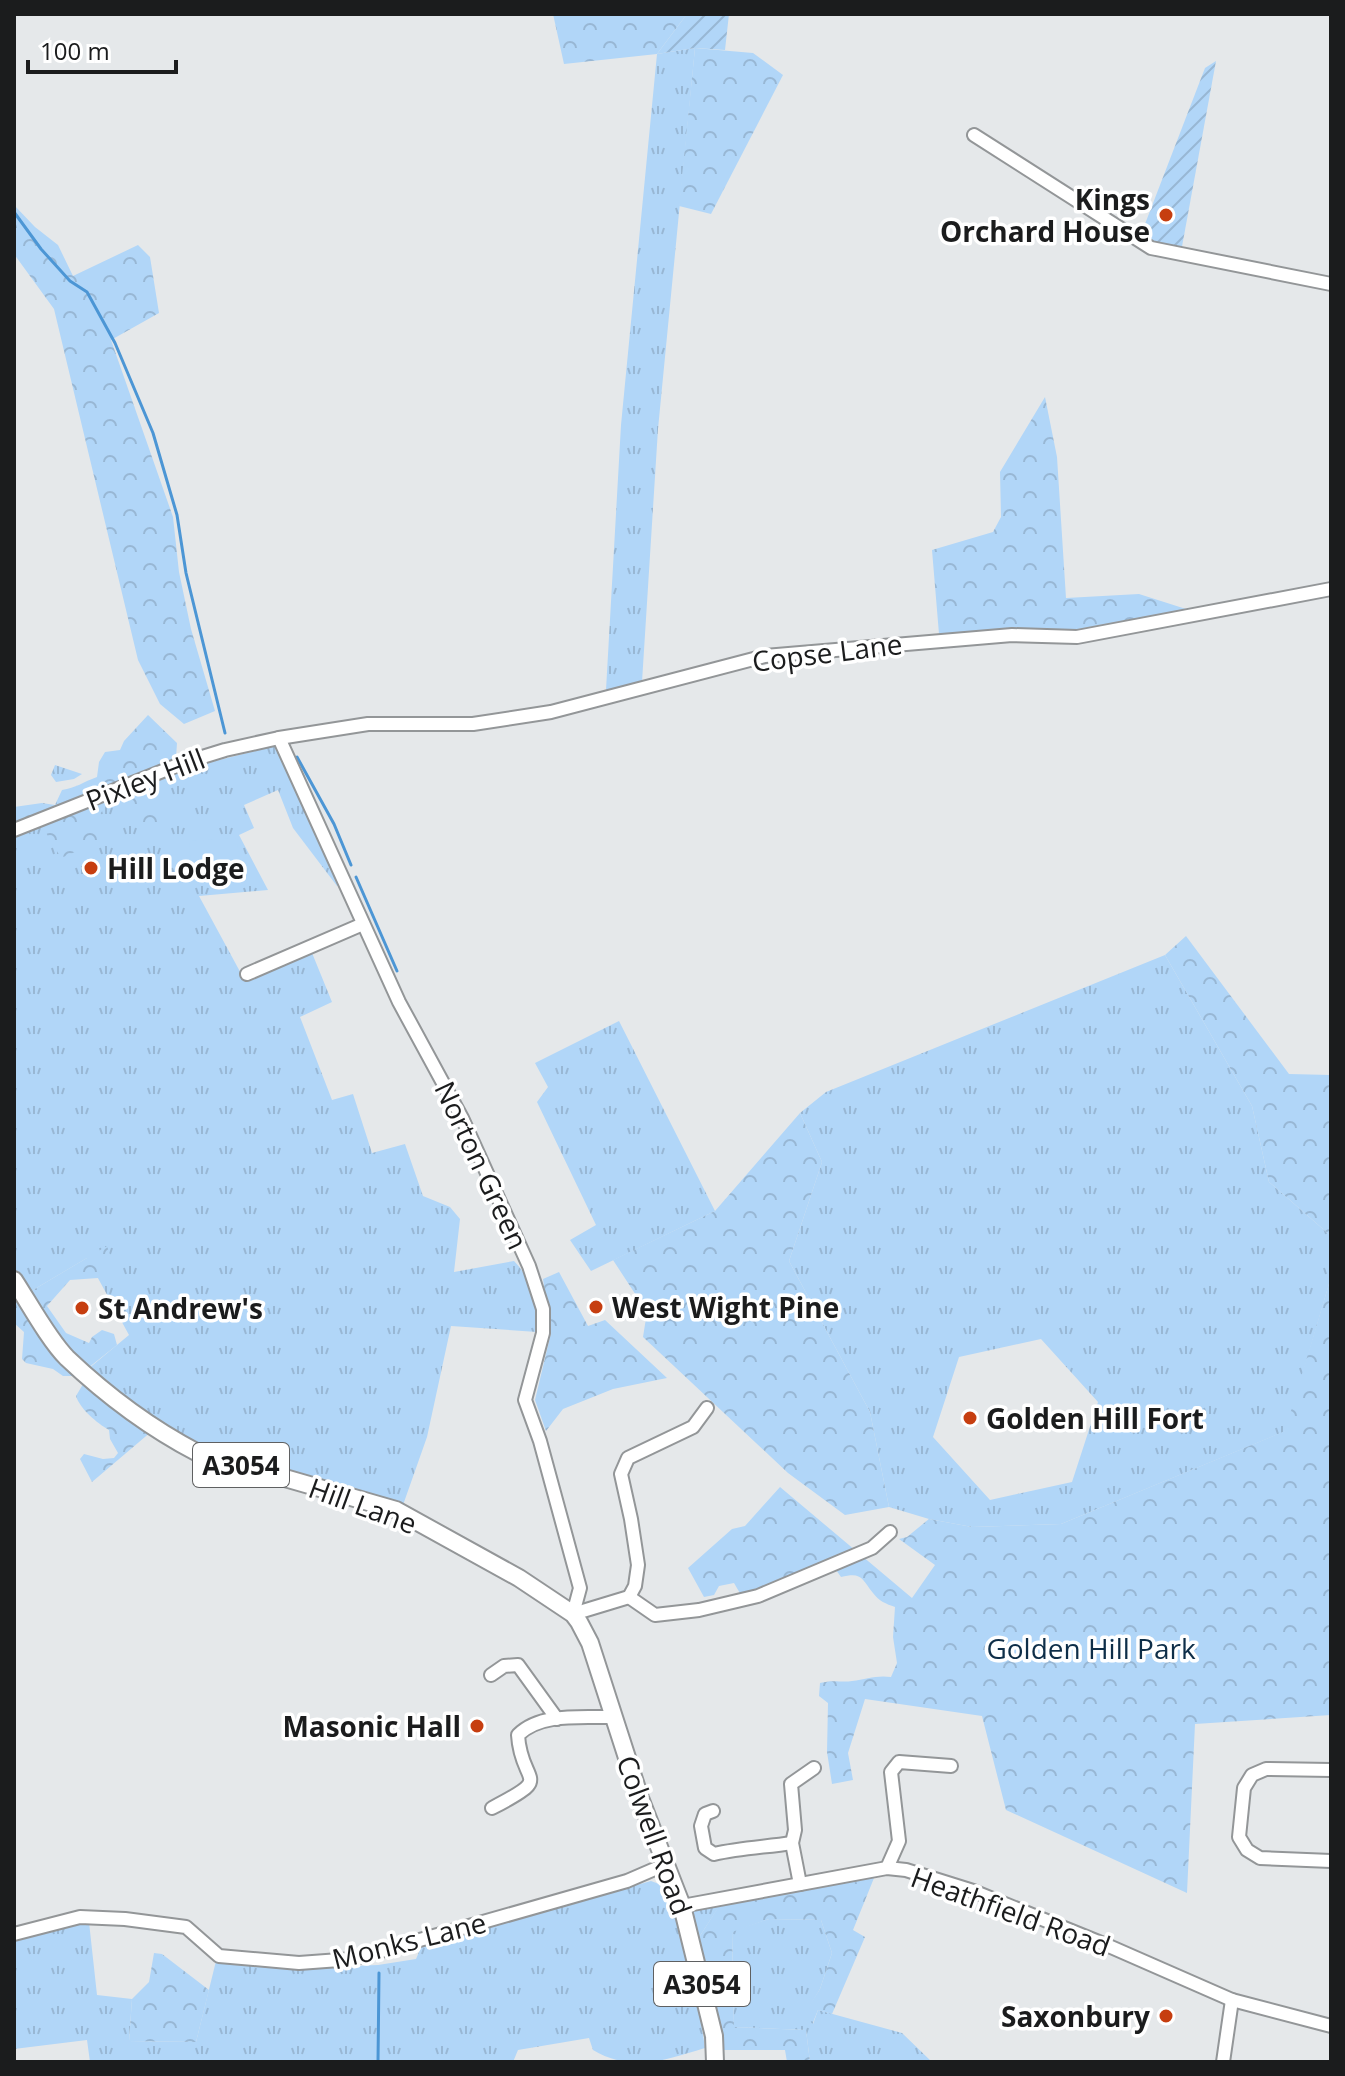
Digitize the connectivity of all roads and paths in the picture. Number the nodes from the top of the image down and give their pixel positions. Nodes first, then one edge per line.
1 (974, 135) dead end
2 (1331, 284) edge
3 (1331, 589) edge
4 (279, 738) junction
5 (14, 830) edge
6 (363, 924) junction
7 (247, 974) dead end
8 (14, 1280) edge
9 (707, 1408) dead end
10 (890, 1532) dead end
11 (629, 1597) junction
12 (573, 1614) junction
13 (491, 1675) dead end
14 (614, 1717) junction
15 (557, 1719) junction
16 (951, 1766) dead end
17 (814, 1768) dead end
18 (1331, 1770) edge
19 (492, 1808) dead end
20 (713, 1811) dead end
21 (792, 1843) junction
22 (1331, 1861) edge
23 (664, 1865) junction
24 (887, 1868) junction
25 (800, 1884) junction
26 (682, 1906) junction
27 (14, 1934) edge
28 (1232, 2000) junction
29 (1331, 2026) edge
30 (715, 2062) edge
31 (1223, 2062) edge

1 - 2 street
3 - 4 street, Copse Lane
4 - 5 street, Pixley Hill
4 - 6 street, Norton Green
6 - 7 street
6 - 12 street, Norton Green
8 - 12 main road, Hill Lane / A3054
9 - 11 street
10 - 11 street
11 - 12 street
12 - 14 main road, Colwell Road / A3054
13 - 15 street
14 - 15 street
14 - 23 main road, Colwell Road / A3054
15 - 19 street
16 - 24 street
17 - 21 street
18 - 22 street
20 - 21 street
21 - 25 street
23 - 26 main road, Colwell Road / A3054
23 - 27 street, Monks Lane
24 - 25 street, Heathfield Road
24 - 28 street, Heathfield Road
25 - 26 street, Heathfield Road
26 - 30 main road, Colwell Road / A3054
28 - 29 street, Heathfield Road
28 - 31 street

